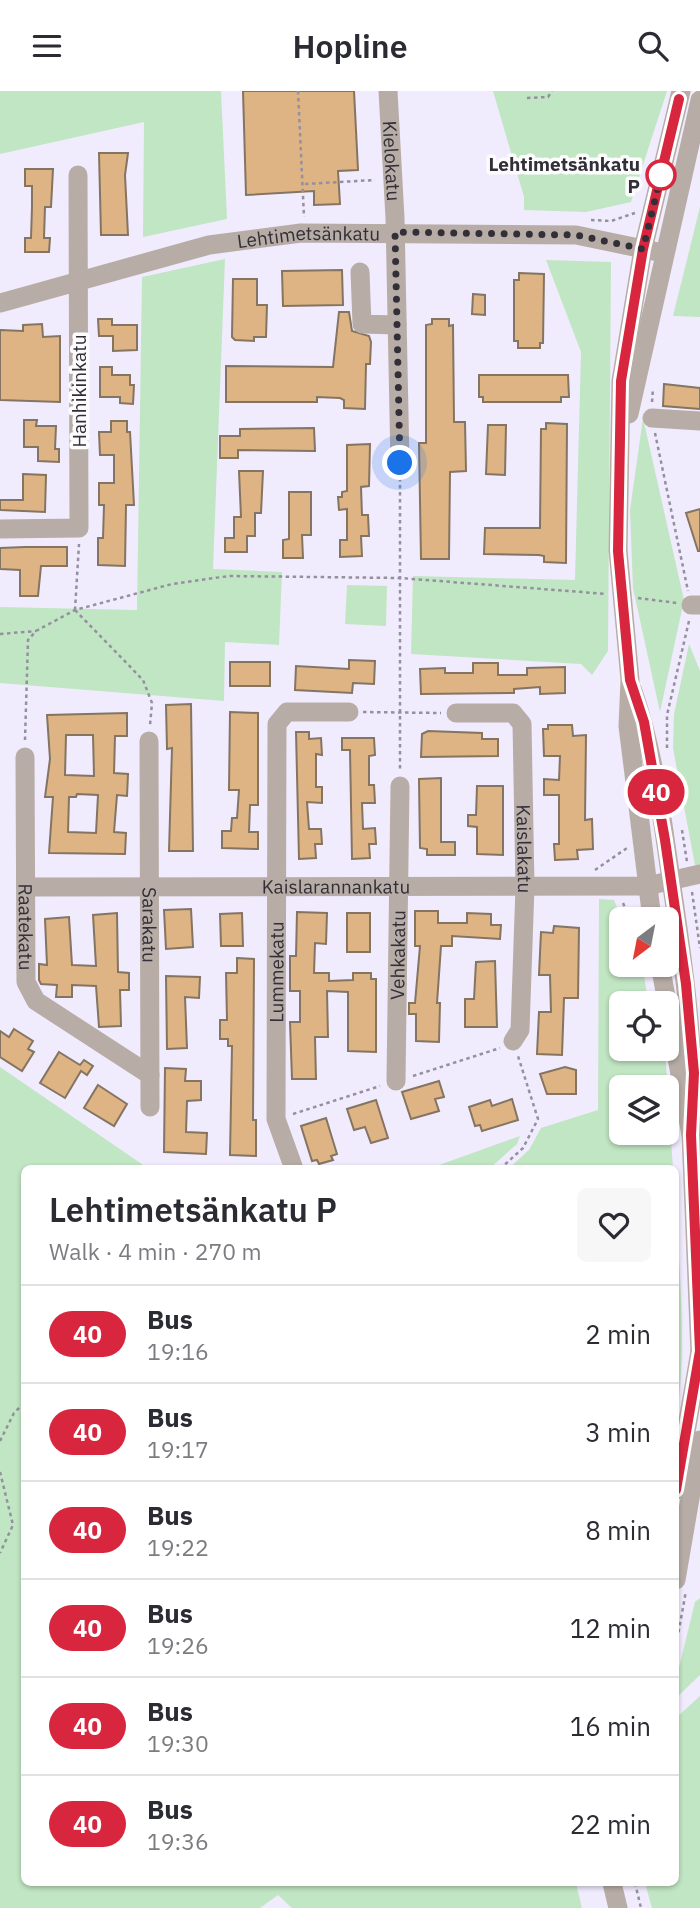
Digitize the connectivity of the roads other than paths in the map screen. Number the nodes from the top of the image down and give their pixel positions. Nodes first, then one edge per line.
1 (388, 91) edge
2 (685, 93) edge
3 (700, 94) edge
4 (700, 100) edge
5 (78, 175) dead end
6 (395, 232) junction
7 (643, 249) junction
8 (663, 253) junction
9 (360, 272) dead end
10 (79, 281) junction
11 (0, 303) edge
12 (397, 325) junction
13 (652, 418) road end
14 (700, 421) edge
15 (620, 456) junction
16 (400, 463) road end
17 (0, 529) edge
18 (630, 680) junction
19 (349, 712) road end
20 (456, 713) road end
21 (149, 741) road end
22 (25, 757) road end
23 (400, 786) road end
24 (687, 877) edge
25 (647, 886) junction
26 (26, 887) junction
27 (149, 887) junction
28 (276, 887) junction
29 (400, 887) junction
30 (525, 887) junction
31 (650, 907) edge
32 (662, 977) edge
33 (513, 1041) road end
34 (150, 1075) junction
35 (396, 1081) dead end
36 (150, 1107) dead end
37 (691, 1135) junction
38 (293, 1165) edge
39 (700, 1352) edge
40 (700, 1440) edge
41 (679, 1473) edge
42 (687, 1536) edge
43 (681, 1583) edge
44 (613, 1886) edge
45 (618, 1908) edge

1 - 6 street, Kielokatu
2 - 3 street
2 - 7 street
4 - 8 street
5 - 10 street, Hanhikinkatu
6 - 7 street, Lehtimetsänkatu
6 - 10 street, Lehtimetsänkatu
6 - 12 street, Kielokatu
7 - 8 street, Lehtimetsänkatu
7 - 15 street
8 - 15 street
9 - 12 street
10 - 11 street, Lehtimetsänkatu
10 - 17 street, Hanhikinkatu
12 - 16 street, Kielokatu
13 - 14 street
15 - 18 street
18 - 24 street
18 - 25 street
19 - 28 street, Lummekatu
20 - 30 street, Kaislakatu
21 - 27 street, Sarakatu
22 - 26 street, Raatekatu
23 - 29 street, Vehkakatu
24 - 25 street, Kaislarannankatu
24 - 37 street
25 - 30 street, Kaislarannankatu
25 - 31 street
26 - 27 street, Kaislarannankatu
26 - 34 street, Raatekatu
27 - 28 street, Kaislarannankatu
27 - 34 street, Sarakatu
28 - 29 street, Kaislarannankatu
28 - 38 street, Lummekatu
29 - 30 street, Kaislarannankatu
29 - 35 street, Vehkakatu
30 - 33 street, Kaislakatu
32 - 37 street
34 - 36 street, Sarakatu
37 - 39 street
39 - 41 street
40 - 42 street
42 - 43 street
44 - 45 street

